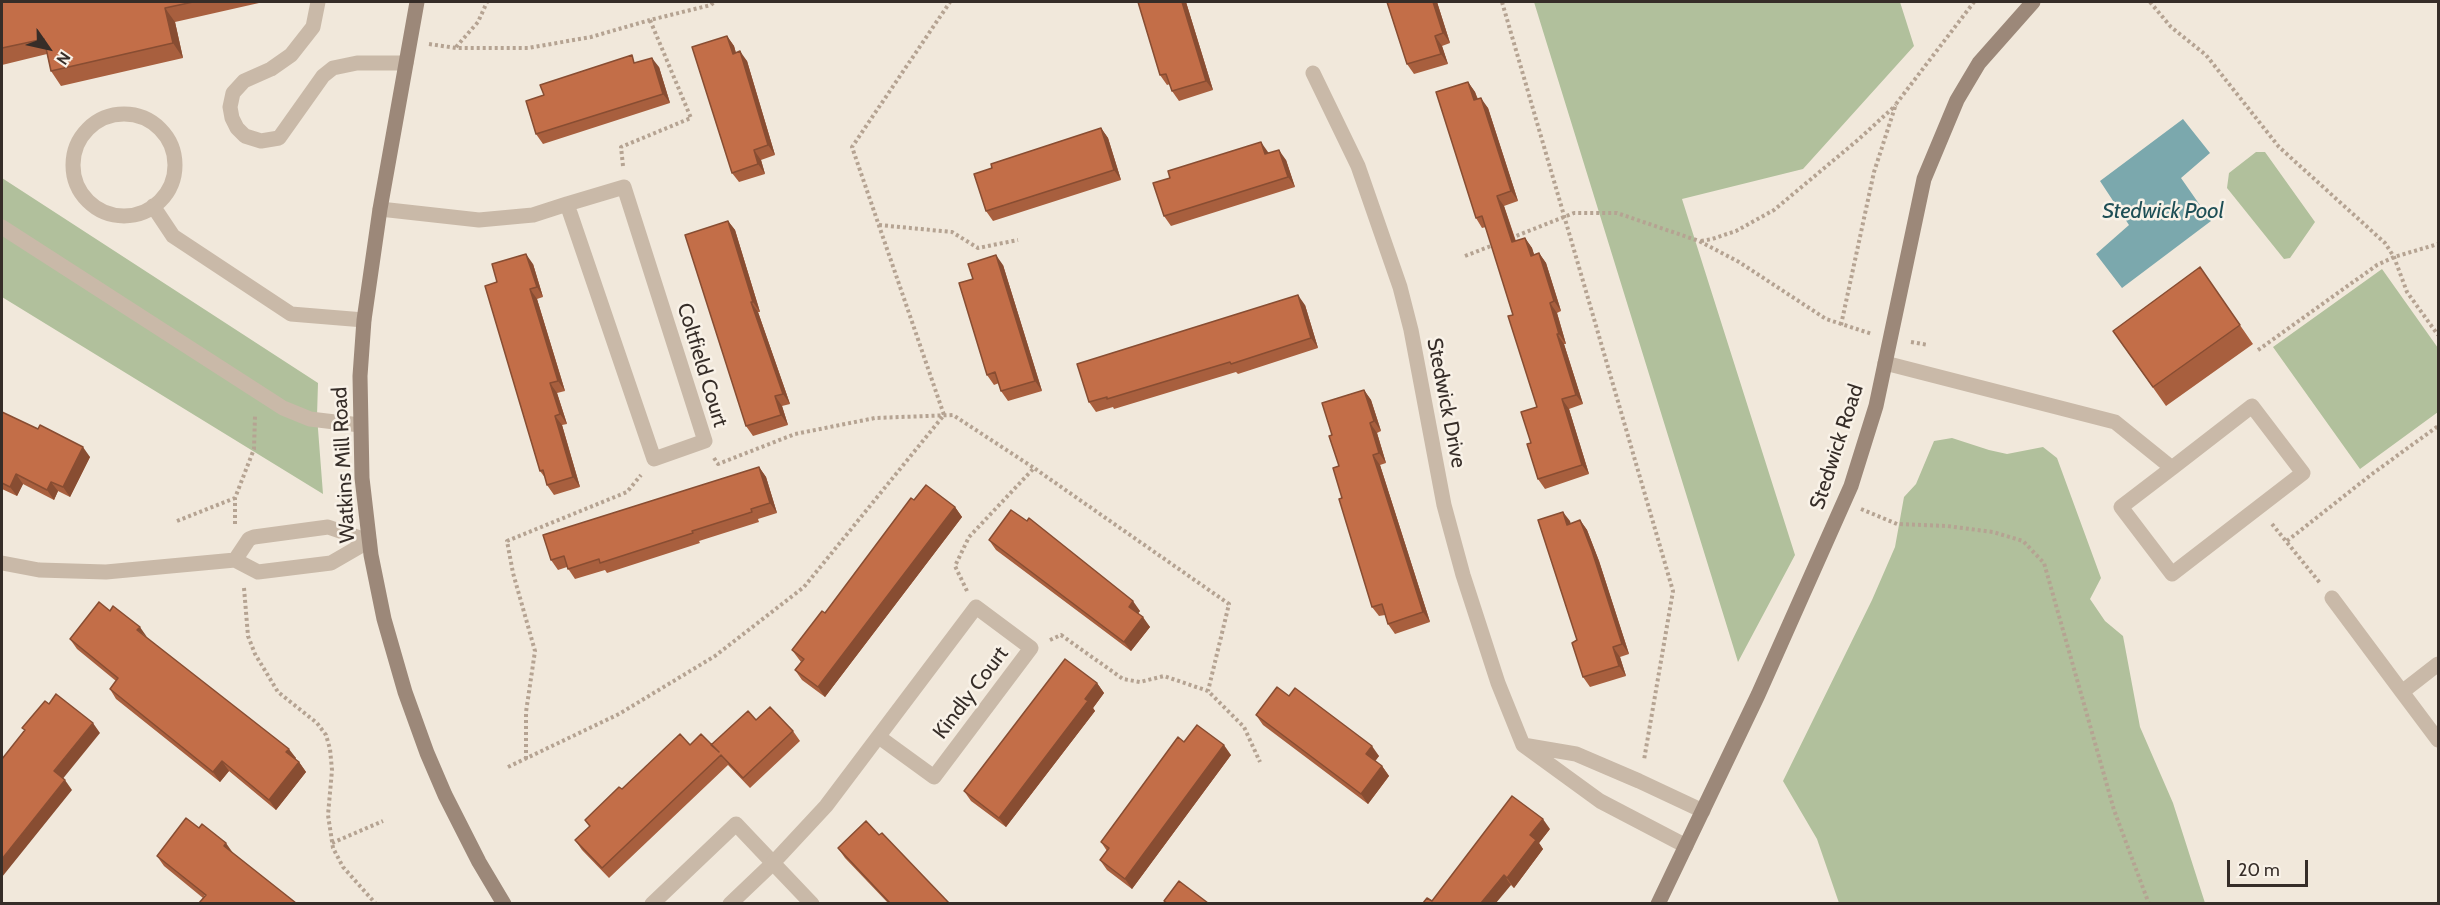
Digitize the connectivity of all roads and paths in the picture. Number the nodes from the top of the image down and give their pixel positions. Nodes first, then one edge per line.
1 (318, 2) edge
2 (417, 2) edge
3 (487, 2) edge
4 (714, 2) edge
5 (950, 2) edge
6 (1502, 2) edge
7 (1974, 2) edge
8 (2033, 2) edge
9 (2150, 2) edge
10 (650, 20) junction
11 (410, 41) junction
12 (456, 48) junction
13 (406, 63) junction
14 (1313, 73) dead end
15 (1896, 104) junction
16 (624, 188) junction
17 (567, 204) junction
18 (153, 206) junction
19 (380, 209) junction
20 (1565, 216) junction
21 (879, 225) junction
22 (2, 227) edge
23 (1510, 239) edge
24 (1018, 240) dead end
25 (1699, 241) junction
26 (1499, 243) edge
27 (2439, 244) edge
28 (1466, 256) dead end
29 (2394, 257) junction
30 (364, 320) junction
31 (1841, 325) junction
32 (2439, 335) edge
33 (1890, 338) junction
34 (1928, 345) dead end
35 (2258, 350) dead end
36 (1885, 363) junction
37 (256, 390) junction
38 (944, 415) junction
39 (360, 425) junction
40 (2439, 426) edge
41 (705, 441) junction
42 (654, 459) junction
43 (1034, 468) junction
44 (2172, 468) junction
45 (235, 498) junction
46 (1844, 502) junction
47 (177, 521) dead end
48 (369, 541) junction
49 (238, 559) junction
50 (2, 563) edge
51 (2332, 598) joint
52 (976, 607) junction
53 (1031, 648) junction
54 (2439, 664) edge
55 (1208, 691) junction
56 (2402, 692) junction
57 (879, 737) junction
58 (2439, 740) edge
59 (1523, 745) junction
60 (526, 759) junction
61 (1260, 762) dead end
62 (508, 767) dead end
63 (1642, 768) dead end
64 (1703, 812) junction
65 (382, 821) dead end
66 (332, 843) junction
67 (1686, 846) junction
68 (773, 863) junction
69 (376, 903) edge
70 (504, 903) edge
71 (652, 903) edge
72 (730, 903) edge
73 (812, 903) edge
74 (1658, 903) edge
75 (2149, 903) edge

1 - 13 street
2 - 11 street, Watkins Mill Road
3 - 12 path
4 - 10 path
5 - 21 path
6 - 20 path
7 - 15 path
8 - 33 street, Stedwick Road
9 - 29 path
10 - 12 path
10 - 16 path
11 - 12 path
11 - 13 street, Watkins Mill Road
13 - 19 street, Watkins Mill Road
14 - 59 street, Stedwick Drive
15 - 25 path
15 - 31 path
16 - 17 street
16 - 41 street, Coltfield Court
17 - 19 street
17 - 42 street
18 - 18 street
18 - 30 street
19 - 30 street, Watkins Mill Road
20 - 23 path
20 - 25 path
20 - 63 path
21 - 24 path
21 - 38 path
22 - 37 street
25 - 31 path
26 - 28 path
27 - 29 path
29 - 32 path
29 - 35 path
30 - 39 street, Watkins Mill Road
31 - 33 path
33 - 34 path
33 - 36 street, Stedwick Road
36 - 44 street
36 - 46 street, Stedwick Road
37 - 39 street
37 - 45 path
38 - 41 path
38 - 43 path
38 - 60 path
39 - 48 street, Watkins Mill Road
40 - 51 path
41 - 42 street, Coltfield Court
42 - 60 path
43 - 52 path
43 - 55 path
44 - 44 street
45 - 47 path
45 - 49 path
46 - 64 street, Stedwick Road
46 - 75 path
48 - 49 street
48 - 49 street
48 - 70 street, Watkins Mill Road
49 - 50 street
49 - 66 path
51 - 56 street
52 - 53 street, Kindly Court
52 - 57 street
53 - 55 path
53 - 57 street, Kindly Court
54 - 56 street
55 - 61 path
56 - 58 street
57 - 68 street
59 - 64 street
59 - 67 street
60 - 62 path
64 - 67 street, Stedwick Road
65 - 66 path
66 - 69 path
67 - 74 street, Stedwick Road
68 - 71 street
68 - 72 street
68 - 73 street

